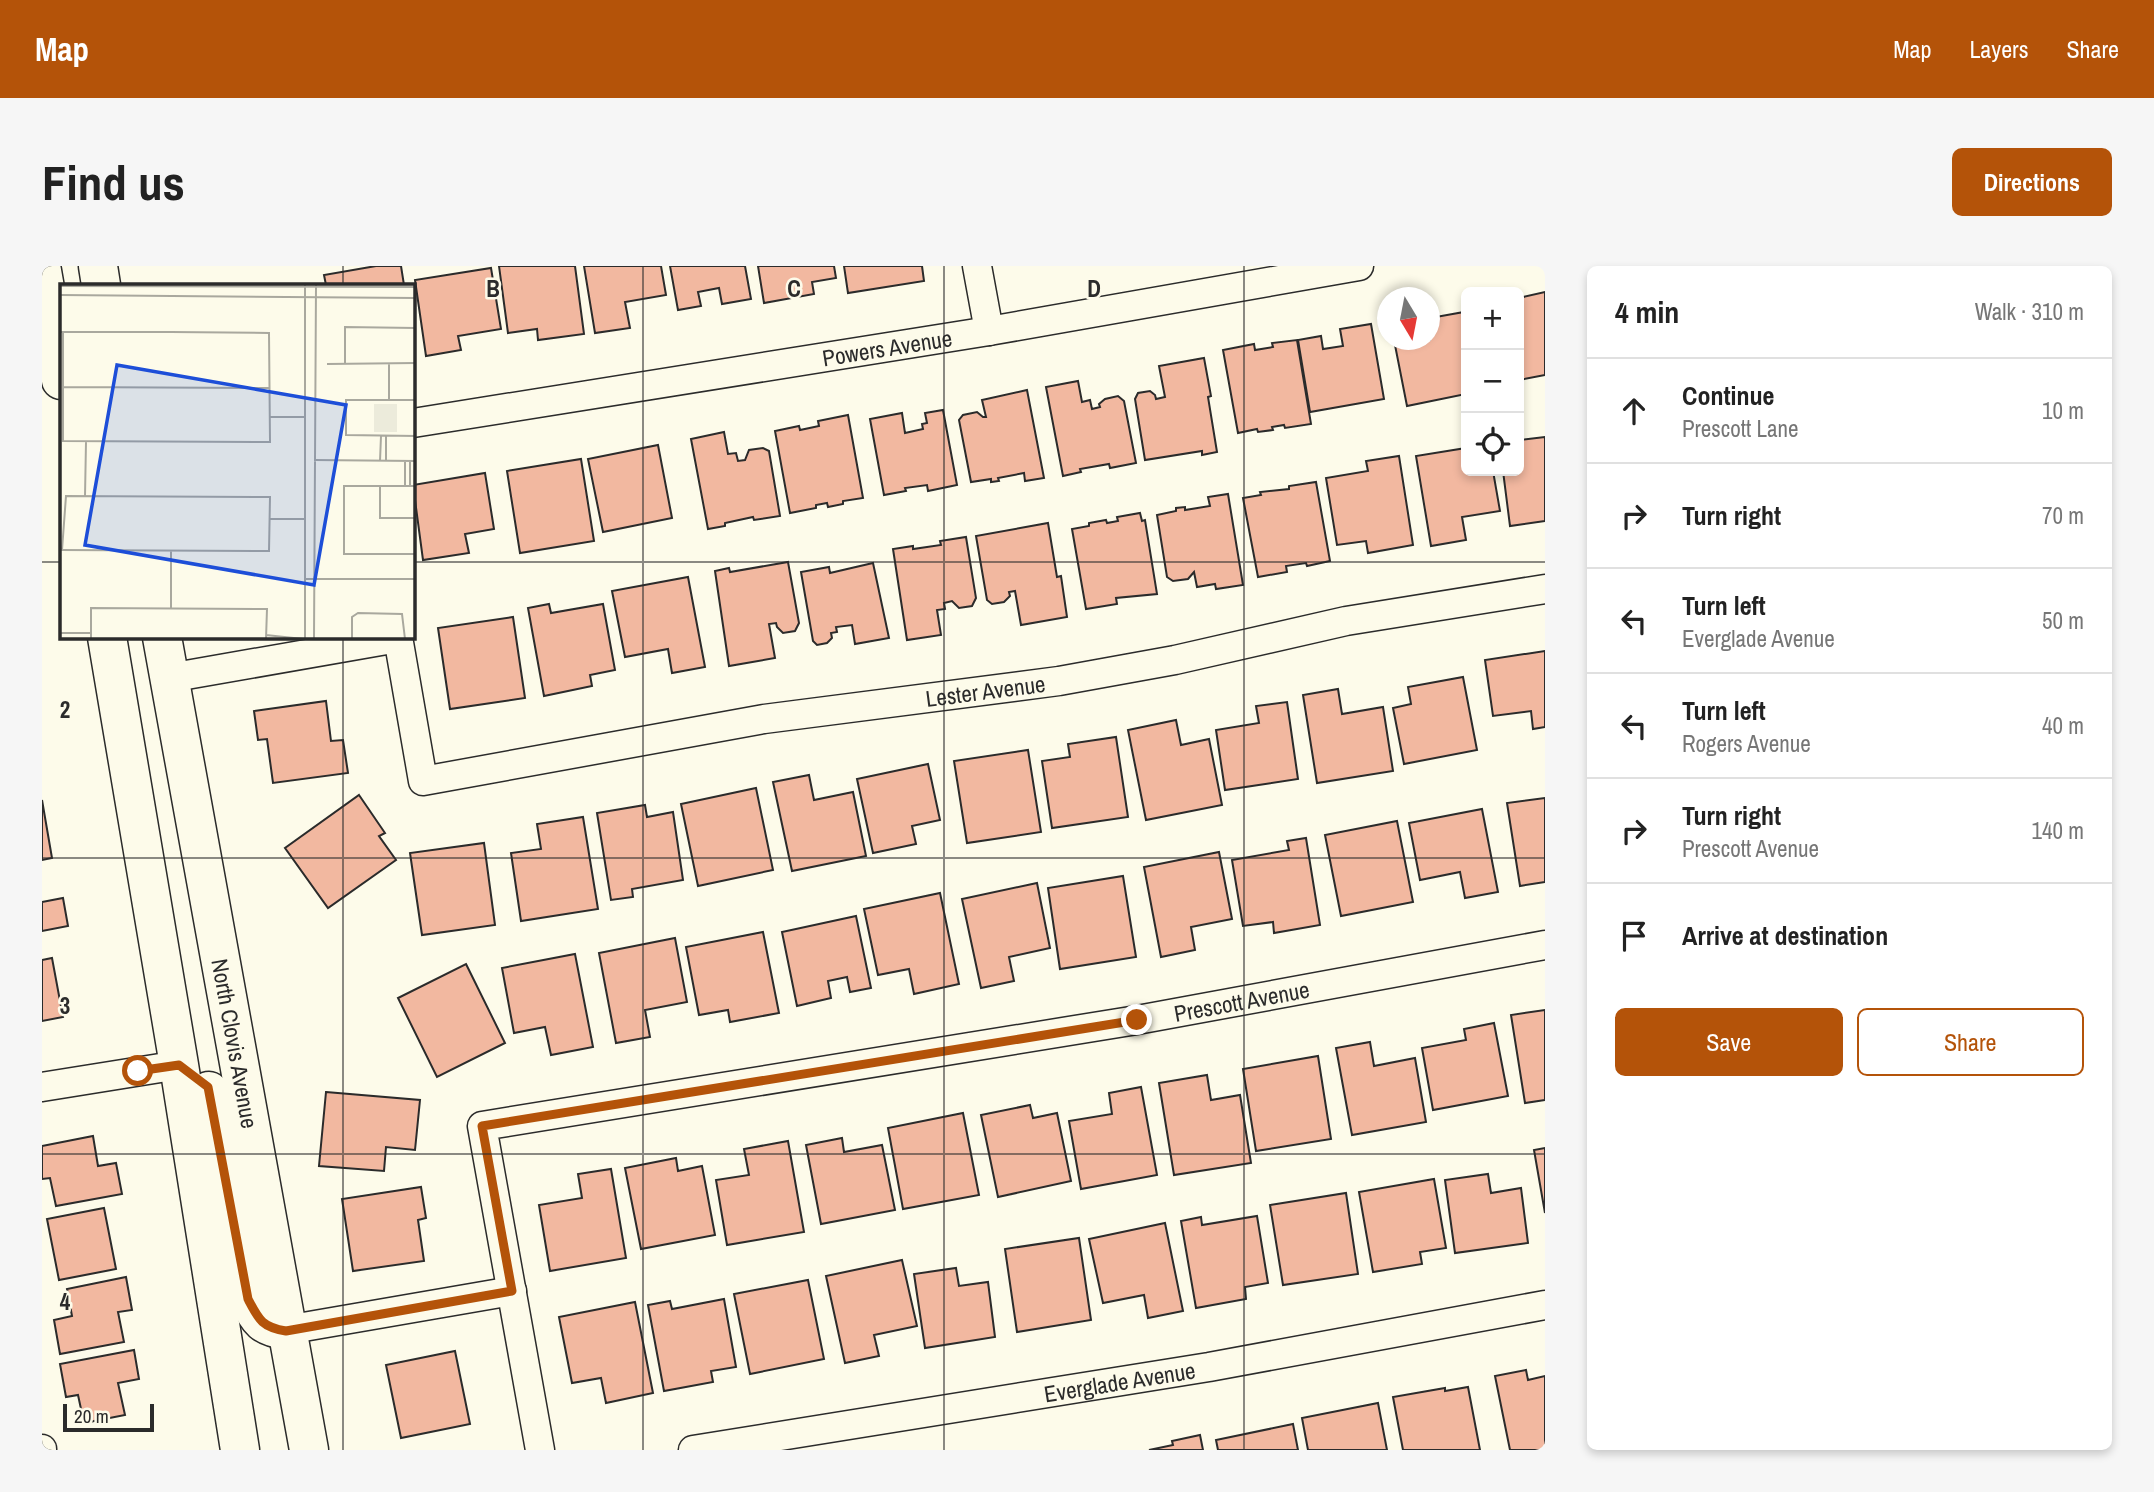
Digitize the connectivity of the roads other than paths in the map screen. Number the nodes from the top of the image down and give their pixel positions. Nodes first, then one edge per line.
1 (98, 266) edge
2 (977, 266) edge
3 (1359, 266) edge
4 (101, 284) edge
5 (48, 297) edge
6 (989, 331) junction
7 (60, 374) edge
8 (415, 423) edge
9 (1545, 589) edge
10 (107, 639) edge
11 (162, 639) edge
12 (392, 639) edge
13 (398, 639) edge
14 (169, 678) junction
15 (1545, 945) edge
16 (179, 1065) junction
17 (42, 1087) edge
18 (512, 1291) junction
19 (1545, 1305) edge
20 (286, 1331) junction
21 (240, 1450) edge
22 (309, 1450) edge
23 (540, 1450) edge
24 (693, 1450) edge

1 - 4 main road
2 - 6 street
3 - 6 street, Powers Avenue
5 - 7 main road
6 - 8 street, Powers Avenue
9 - 13 street, Lester Avenue
10 - 16 main road
11 - 14 main road, North Clovis Avenue
12 - 14 street
14 - 20 main road, North Clovis Avenue
15 - 18 street, Prescott Avenue
16 - 17 street
16 - 20 main road
16 - 21 main road
18 - 20 street
18 - 23 street
19 - 24 street, Everglade Avenue
20 - 22 main road, North Clovis Avenue

